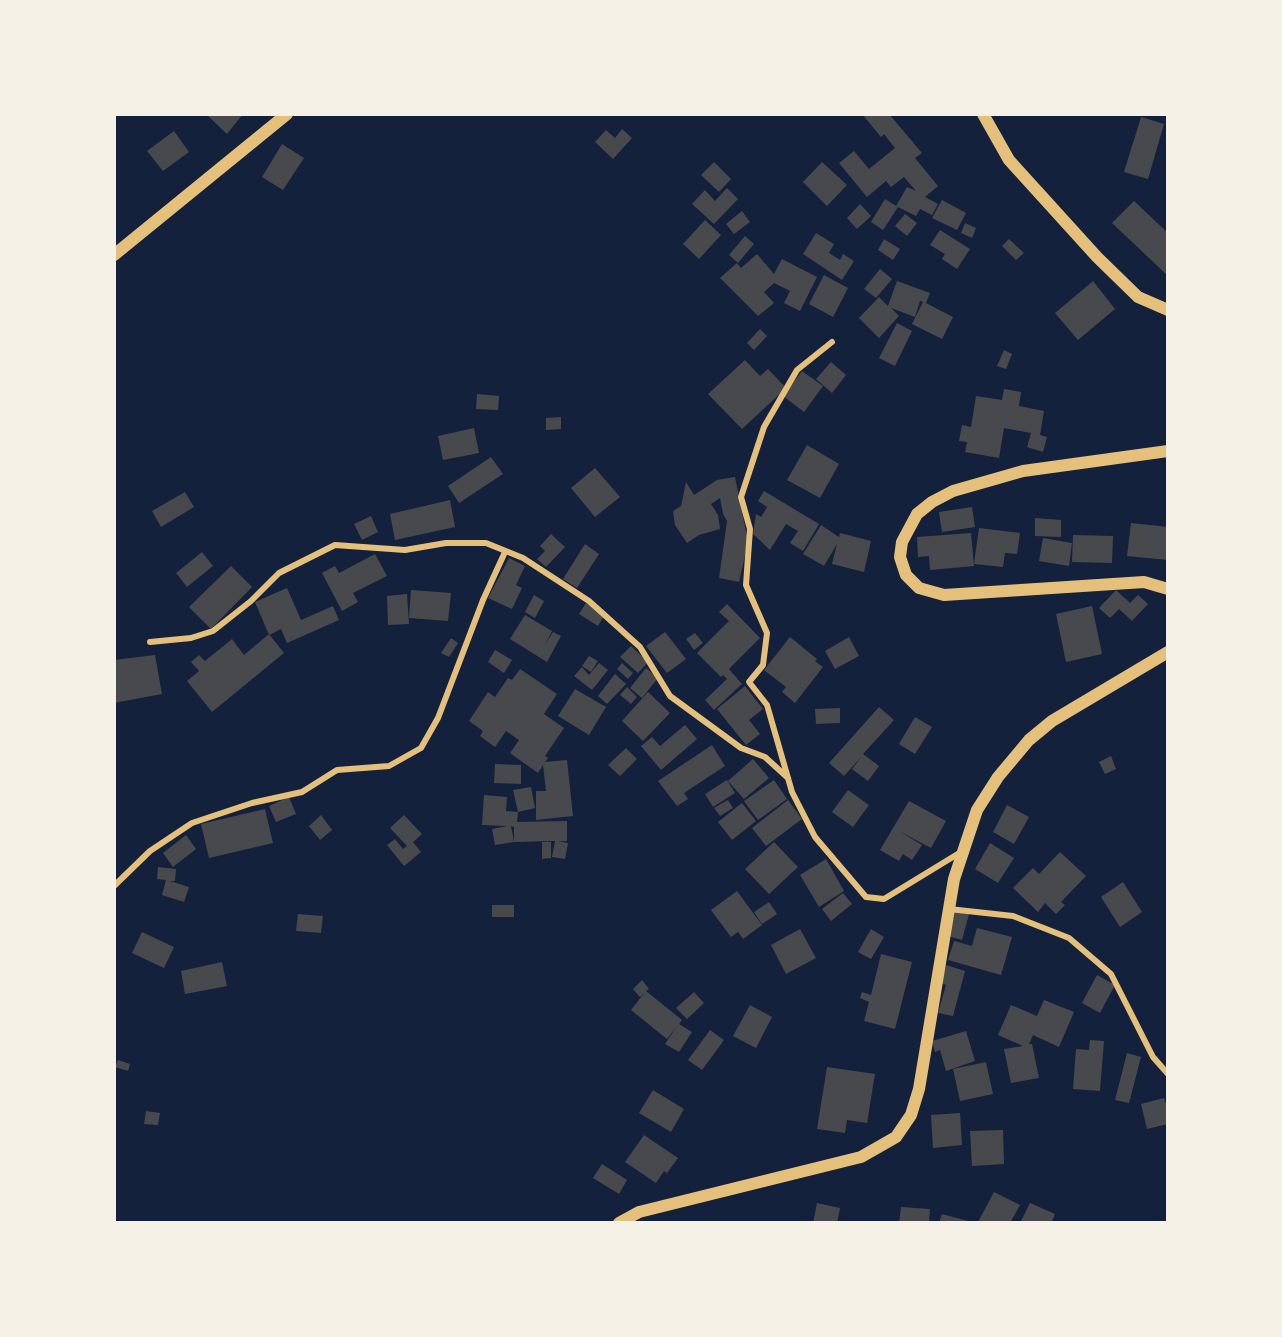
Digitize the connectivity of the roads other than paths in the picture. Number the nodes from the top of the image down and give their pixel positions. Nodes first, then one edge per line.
1 (287, 114) edge
2 (983, 114) edge
3 (114, 255) edge
4 (1168, 310) edge
5 (832, 342) dead end
6 (1168, 452) edge
7 (506, 552) junction
8 (1168, 589) edge
9 (150, 642) dead end
10 (1168, 652) edge
11 (788, 778) junction
12 (961, 851) junction
13 (114, 885) edge
14 (948, 909) junction
15 (1168, 1074) edge
16 (619, 1223) edge

1 - 3 main road
2 - 4 main road
5 - 11 street
6 - 8 main road
7 - 9 street
7 - 11 street
7 - 13 street
10 - 12 main road
11 - 12 street
12 - 14 main road
14 - 15 street
14 - 16 main road

